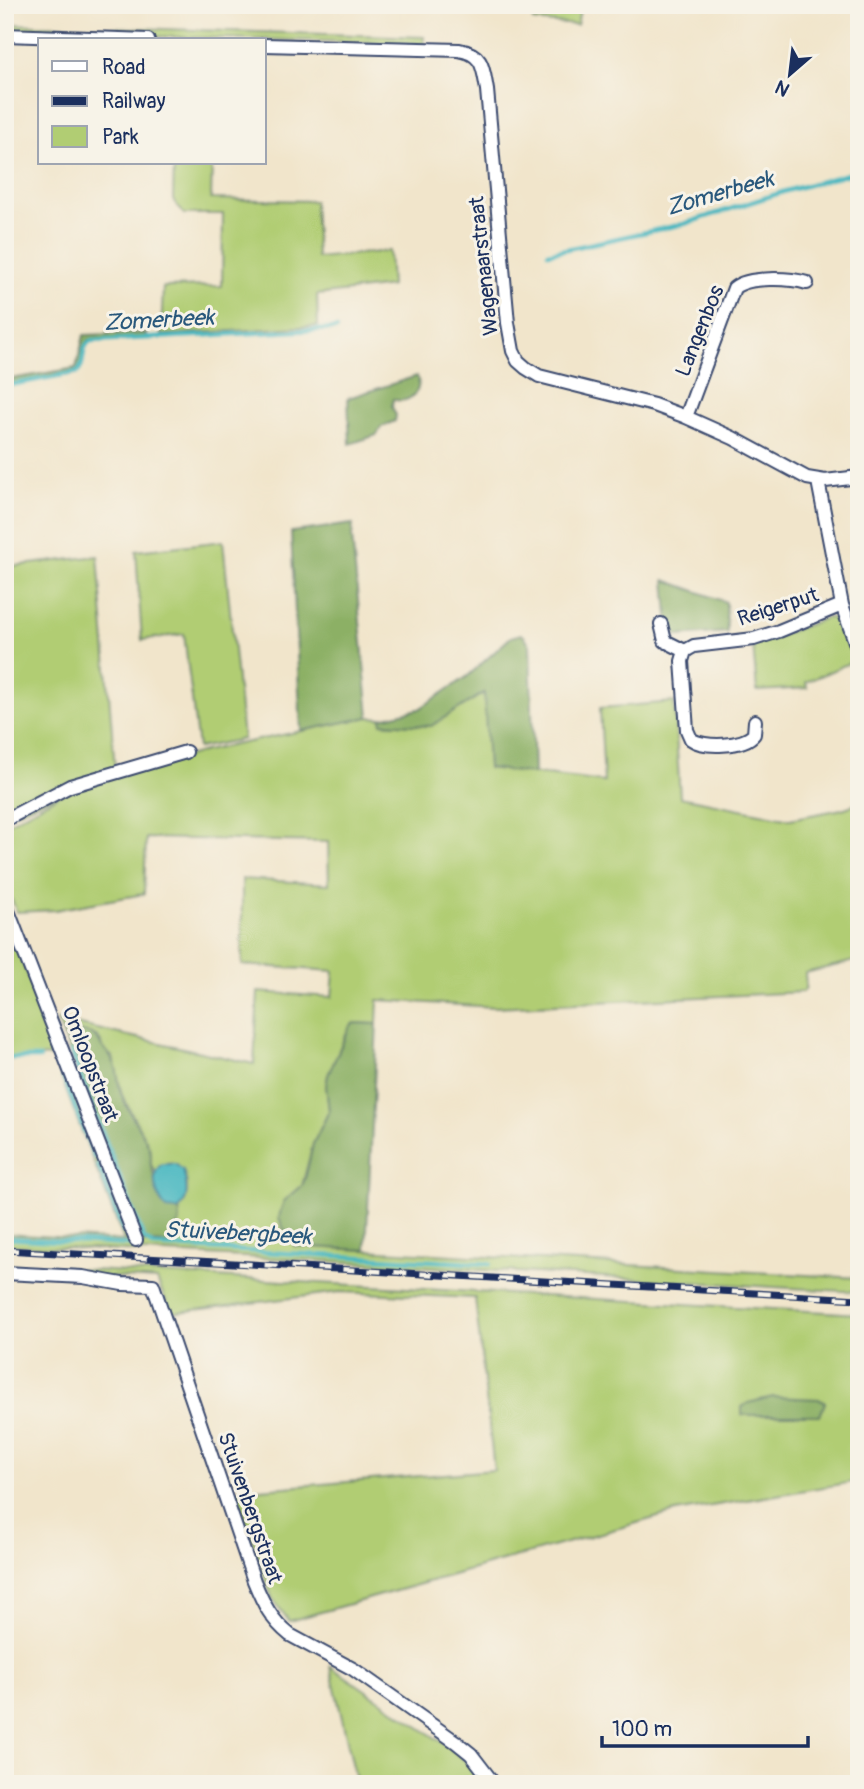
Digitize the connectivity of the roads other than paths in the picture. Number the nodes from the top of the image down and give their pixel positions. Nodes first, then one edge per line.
1 (5, 35) edge
2 (91, 38) edge
3 (266, 45) edge
4 (807, 283) dead end
5 (687, 417) junction
6 (859, 477) edge
7 (818, 481) junction
8 (842, 605) junction
9 (661, 624) dead end
10 (685, 651) junction
11 (859, 653) edge
12 (755, 721) dead end
13 (186, 752) dead end
14 (5, 820) edge
15 (5, 902) edge
16 (136, 1240) dead end
17 (5, 1273) edge
18 (494, 1784) edge

1 - 2 street
3 - 5 street, Wagenaarstraat
4 - 5 street, Langenbos
5 - 7 street, Wagenaarstraat
6 - 7 street, Wagenaarstraat
7 - 8 street
8 - 10 street, Reigerput
8 - 11 street
9 - 10 street
10 - 12 street
13 - 14 street
15 - 16 street, Omloopstraat
17 - 18 street, Stuivenbergstraat

